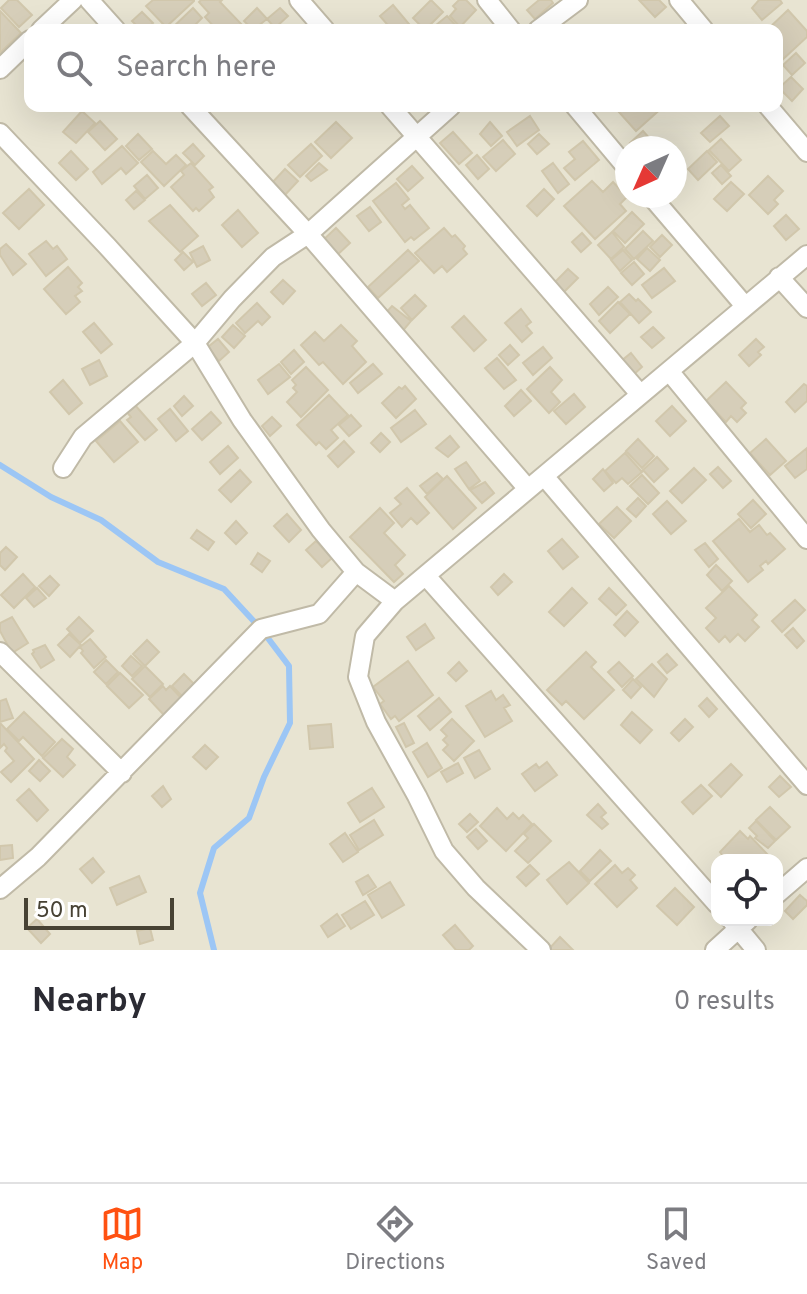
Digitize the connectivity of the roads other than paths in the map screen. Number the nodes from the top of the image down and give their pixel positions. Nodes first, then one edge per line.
1 (73, 0) edge
2 (89, 0) edge
3 (299, 0) edge
4 (487, 0) edge
5 (578, 0) edge
6 (679, 0) edge
7 (47, 24) edge
8 (111, 24) edge
9 (320, 24) edge
10 (506, 24) edge
11 (546, 24) edge
12 (699, 24) edge
13 (24, 46) edge
14 (0, 69) edge
15 (196, 112) edge
16 (395, 112) edge
17 (444, 112) edge
18 (580, 112) edge
19 (773, 112) edge
20 (0, 133) edge
21 (416, 137) junction
22 (807, 152) edge
23 (615, 154) edge
24 (661, 208) edge
25 (308, 234) junction
26 (807, 255) edge
27 (779, 277) junction
28 (745, 306) junction
29 (807, 308) edge
30 (195, 343) junction
31 (669, 371) junction
32 (640, 394) junction
33 (63, 468) dead end
34 (544, 476) junction
35 (528, 489) junction
36 (807, 539) edge
37 (356, 572) junction
38 (426, 576) junction
39 (395, 601) junction
40 (0, 652) edge
41 (122, 773) junction
42 (807, 785) edge
43 (807, 868) edge
44 (0, 889) edge
45 (783, 889) edge
46 (711, 897) edge
47 (736, 926) edge
48 (741, 926) edge
49 (541, 950) edge
50 (715, 950) edge
51 (756, 950) edge

1 - 7 street
2 - 8 street
3 - 9 street
4 - 10 street
5 - 11 street
6 - 12 street
13 - 14 street
15 - 25 street
16 - 21 street
17 - 21 street
18 - 23 street
19 - 22 street
20 - 30 street
21 - 25 street
21 - 32 street
24 - 28 street
25 - 30 street
25 - 35 street
26 - 27 street
27 - 28 street
27 - 29 street
28 - 31 street
30 - 33 street
30 - 37 street
31 - 32 street
31 - 36 street
32 - 34 street
34 - 35 street
34 - 42 street
35 - 38 street
37 - 39 street
37 - 41 street
38 - 39 street
38 - 46 street
39 - 49 street
40 - 41 street
41 - 44 street
43 - 45 street
47 - 50 street
48 - 51 street

